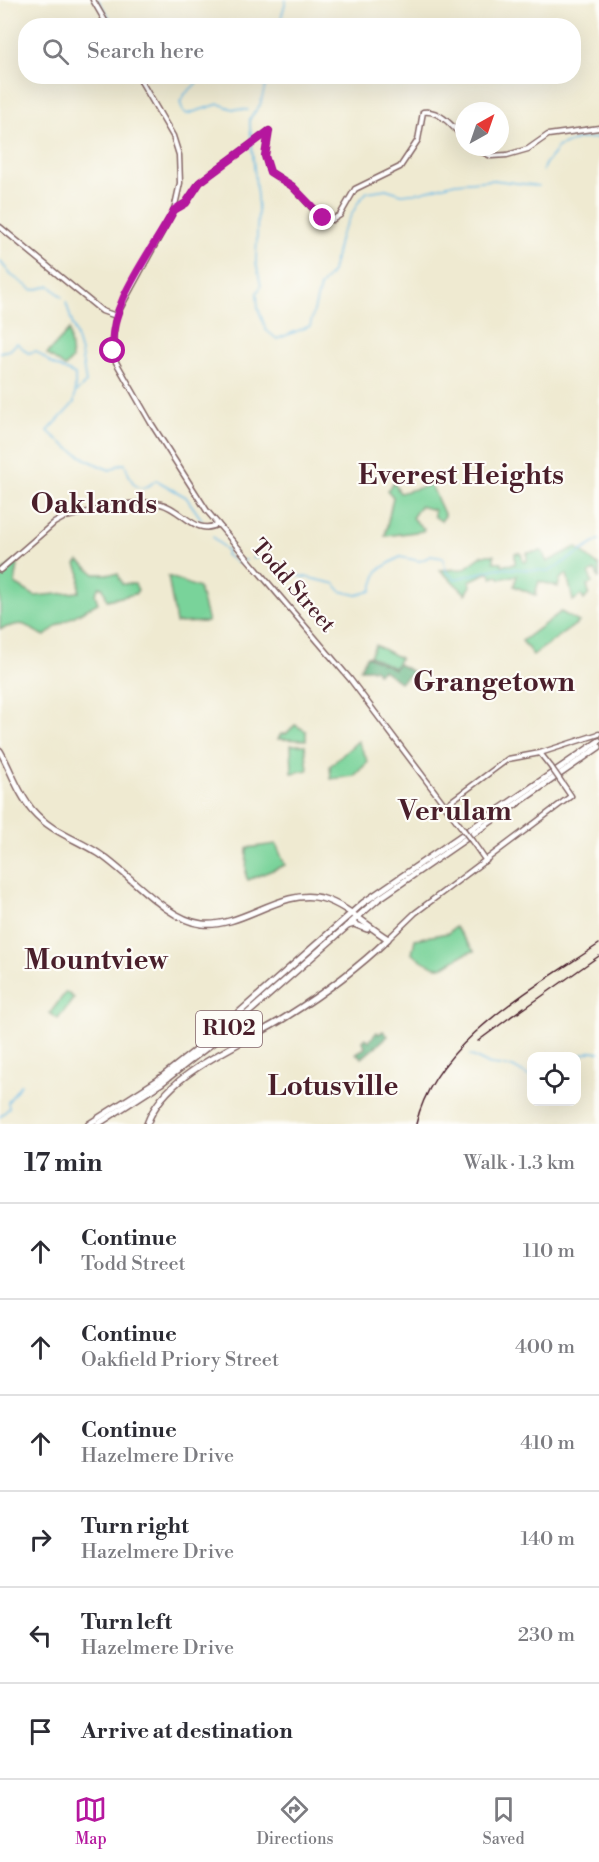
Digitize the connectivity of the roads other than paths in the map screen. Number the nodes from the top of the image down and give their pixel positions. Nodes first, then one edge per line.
1 (93, 0) edge
2 (103, 18) edge
3 (143, 84) edge
4 (599, 128) edge
5 (455, 130) edge
6 (509, 154) edge
7 (174, 210) junction
8 (0, 227) edge
9 (116, 316) junction
10 (218, 524) junction
11 (0, 570) edge
12 (599, 734) edge
13 (599, 741) edge
14 (599, 747) edge
15 (0, 751) edge
16 (540, 753) junction
17 (500, 758) dead end
18 (506, 760) junction
19 (446, 805) junction
20 (486, 861) junction
21 (306, 898) junction
22 (333, 902) junction
23 (360, 909) junction
24 (340, 910) junction
25 (352, 916) junction
26 (339, 923) junction
27 (367, 927) junction
28 (338, 933) junction
29 (376, 935) junction
30 (386, 940) junction
31 (377, 949) junction
32 (89, 1124) edge
33 (98, 1124) edge
34 (147, 1124) edge

1 - 2 street
3 - 7 street
4 - 6 street
5 - 7 street
7 - 9 street
8 - 9 street
9 - 10 street, Todd Street
10 - 11 street
10 - 19 street, Todd Street
12 - 16 street
13 - 23 main road, R102
14 - 23 main road, R102
15 - 21 main road
16 - 18 street
16 - 20 street, bridge
17 - 18 street
18 - 19 street
19 - 20 street, Todd Street, bridge
20 - 30 street
21 - 22 main road
21 - 24 main road
22 - 23 main road
22 - 25 main road
23 - 25 main road, R102
23 - 27 main road
24 - 25 main road
24 - 26 main road
25 - 26 main road, R102
25 - 27 main road
25 - 28 main road, R102
26 - 32 main road, R102
27 - 28 main road
27 - 29 main road
27 - 30 main road
28 - 33 main road, R102
29 - 30 main road
29 - 31 main road
30 - 31 main road
31 - 34 main road

